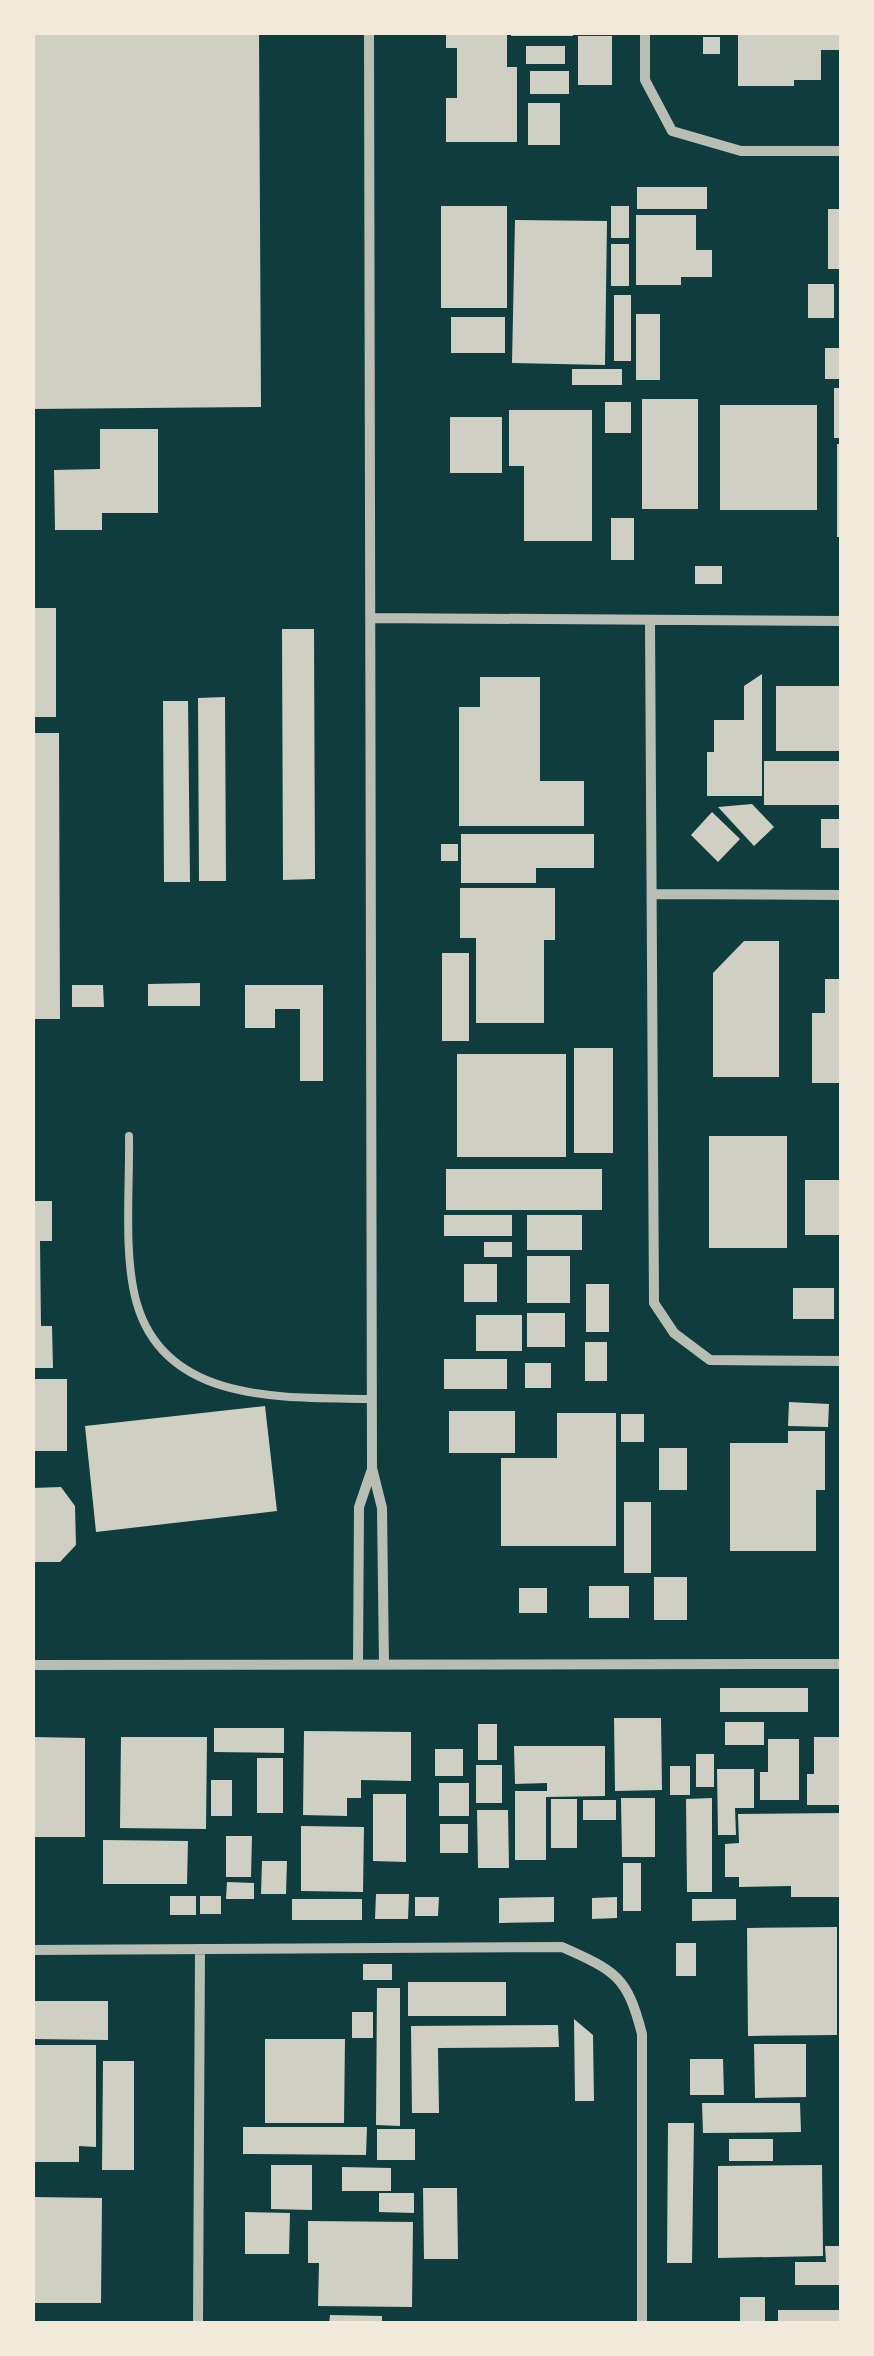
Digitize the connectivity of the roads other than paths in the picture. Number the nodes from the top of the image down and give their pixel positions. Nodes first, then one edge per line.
1 (369, 32) edge
2 (646, 32) edge
3 (842, 151) edge
4 (371, 618) junction
5 (842, 621) edge
6 (650, 623) junction
7 (655, 894) junction
8 (842, 895) edge
9 (129, 1136) dead end
10 (842, 1361) edge
11 (372, 1399) junction
12 (372, 1468) junction
13 (842, 1664) edge
14 (32, 1665) edge
15 (358, 1665) junction
16 (384, 1665) junction
17 (200, 1949) junction
18 (32, 1950) edge
19 (198, 2324) edge
20 (642, 2324) edge

1 - 4 street
2 - 3 street
4 - 6 street
4 - 11 street
5 - 6 street
6 - 7 street
7 - 8 street
7 - 10 street
9 - 11 lane
11 - 12 street
12 - 15 street
12 - 16 street
13 - 16 street
14 - 15 street
15 - 16 street
17 - 18 street
17 - 19 street
17 - 20 street

